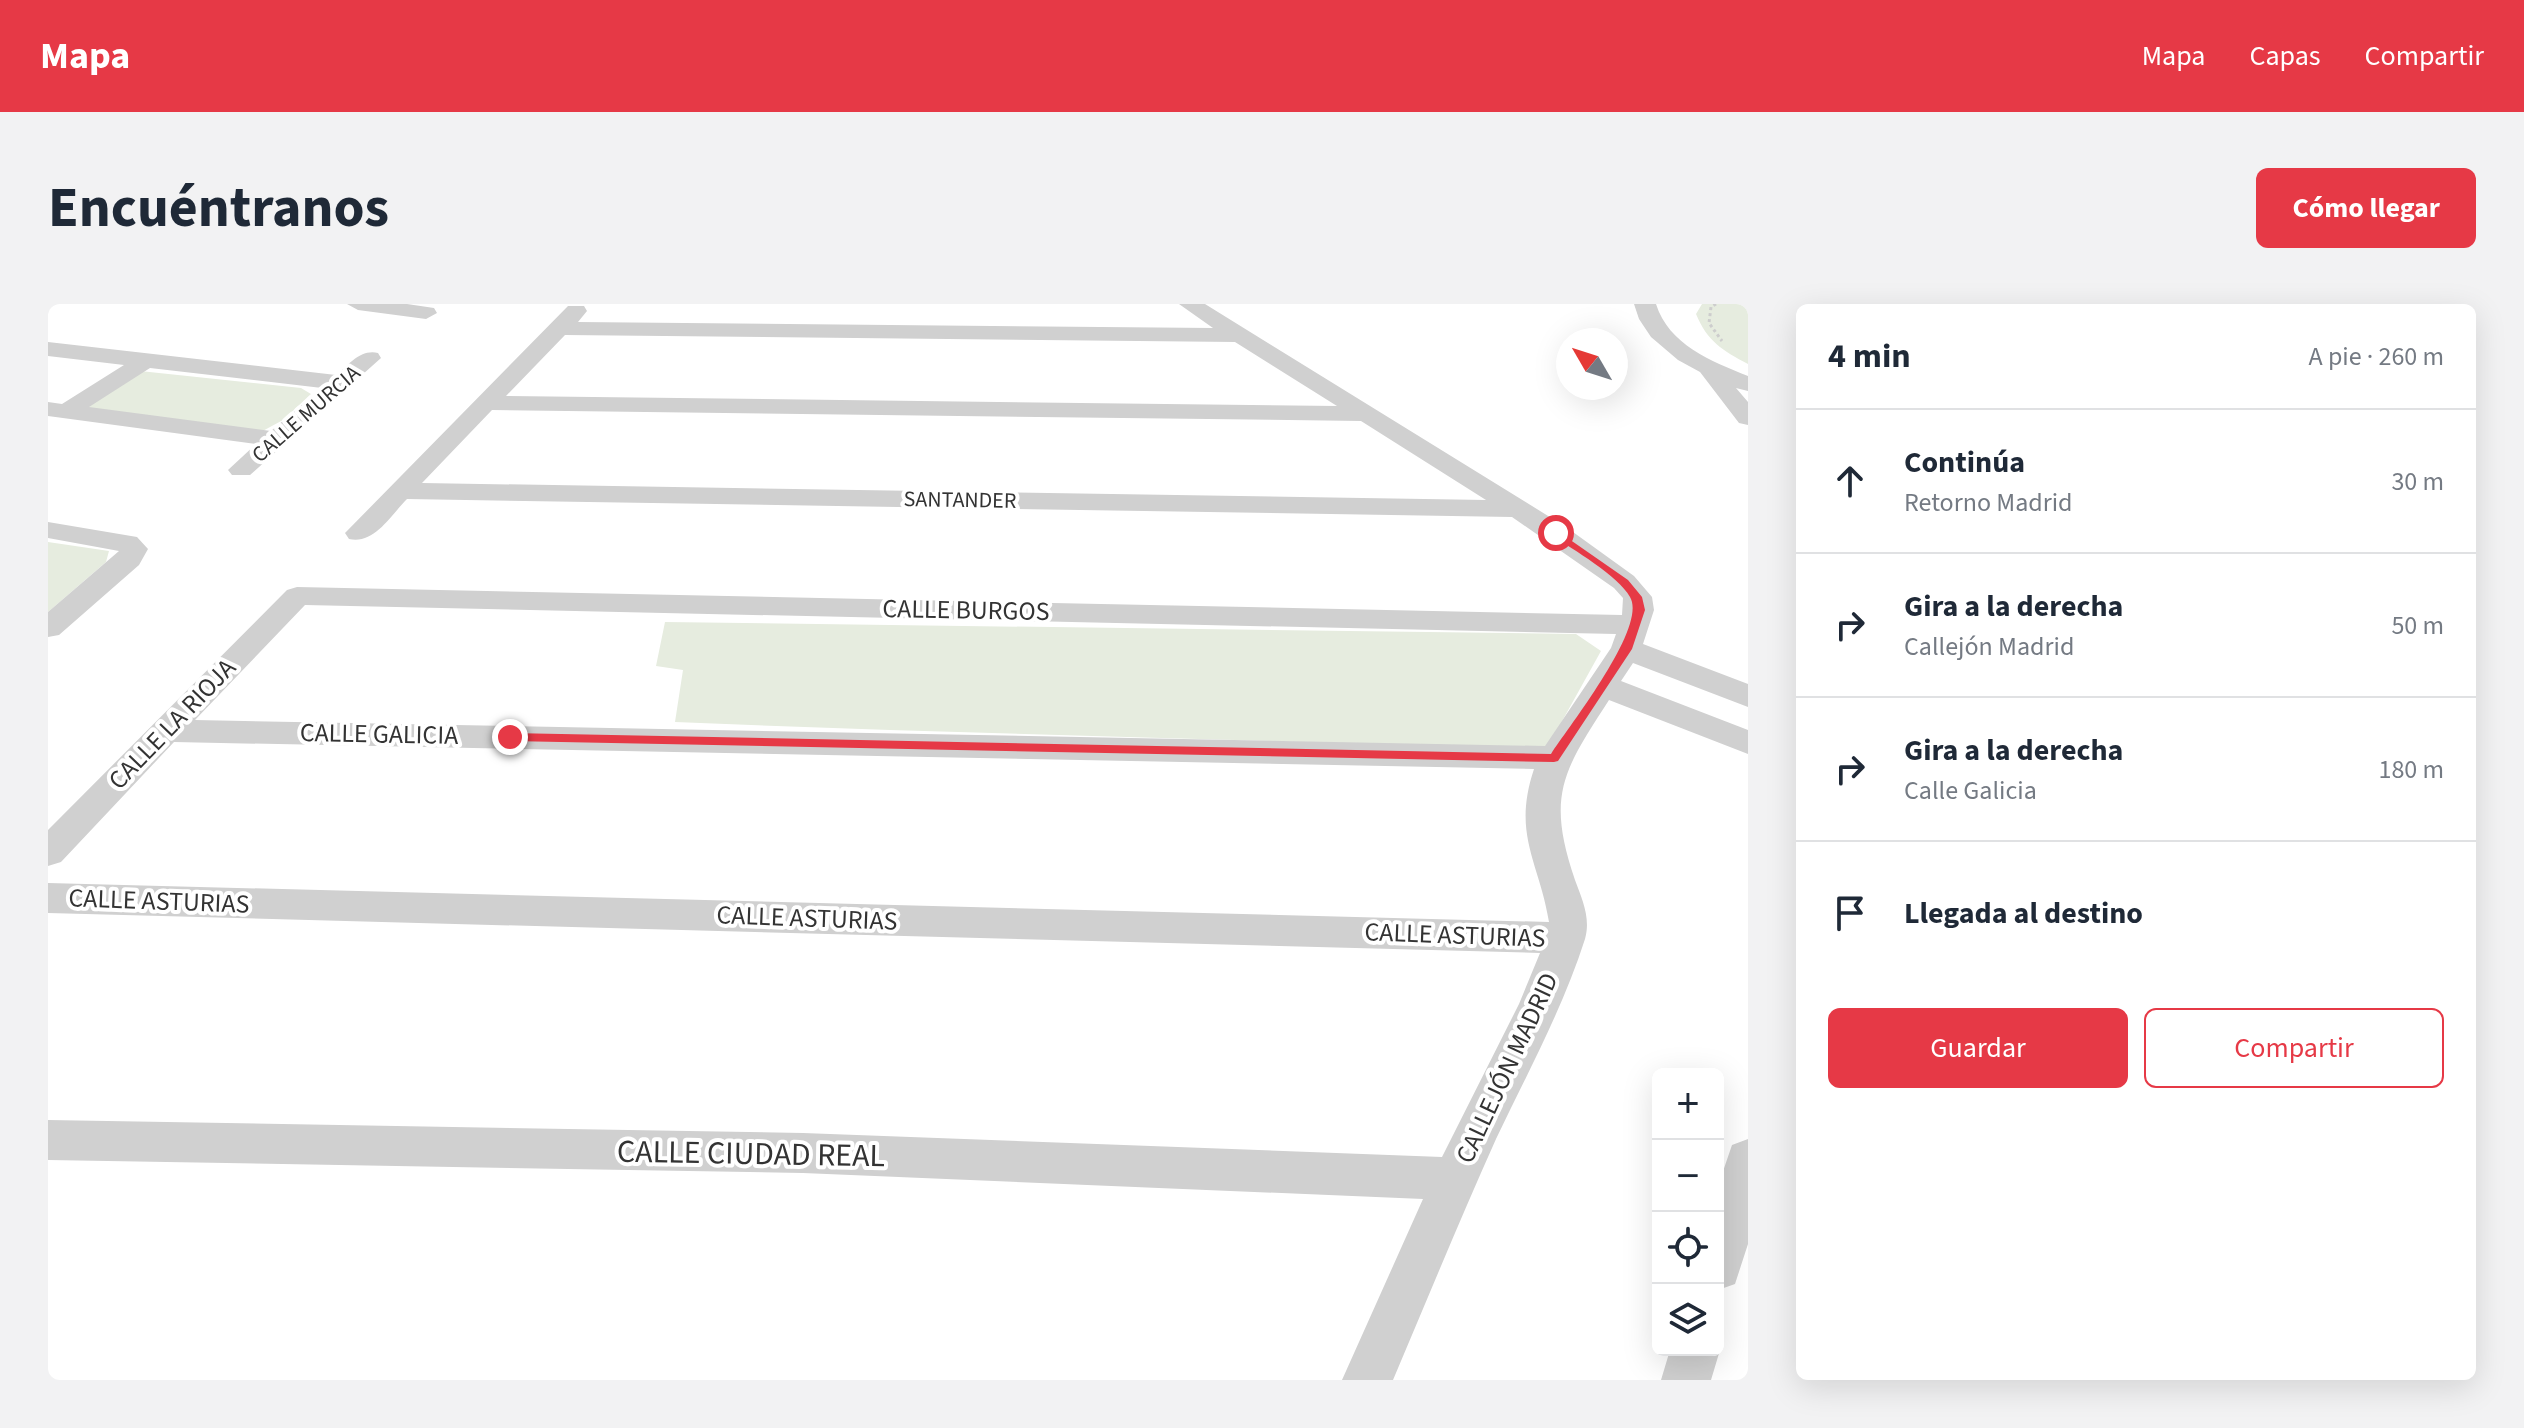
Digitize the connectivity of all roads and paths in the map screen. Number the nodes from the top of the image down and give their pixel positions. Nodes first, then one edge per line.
1 (358, 304) edge
2 (583, 304) edge
3 (1190, 304) edge
4 (1645, 304) edge
5 (1716, 304) edge
6 (431, 308) edge
7 (559, 328) junction
8 (402, 332) dead end
9 (1240, 335) junction
10 (1722, 342) dead end
11 (48, 349) edge
12 (370, 358) dead end
13 (145, 361) junction
14 (1706, 366) junction
15 (341, 383) junction
16 (1748, 384) edge
17 (486, 403) junction
18 (56, 410) edge
19 (1364, 414) junction
20 (1748, 418) edge
21 (276, 439) junction
22 (241, 470) dead end
23 (400, 491) junction
24 (1519, 509) junction
25 (48, 530) edge
26 (359, 533) dead end
27 (297, 596) joint
28 (48, 628) edge
29 (1631, 637) junction
30 (1604, 686) junction
31 (1748, 696) edge
32 (164, 731) junction
33 (1748, 743) edge
34 (1554, 758) junction
35 (48, 852) edge
36 (48, 898) edge
37 (1566, 938) junction
38 (48, 1140) edge
39 (1748, 1160) edge
40 (1455, 1179) junction
41 (1729, 1265) edge
42 (1693, 1356) edge
43 (1367, 1380) edge
44 (1686, 1380) edge

1 - 6 street
2 - 7 street
3 - 9 street
4 - 14 street
5 - 10 path
6 - 8 street
7 - 9 street
7 - 17 street
9 - 19 street
11 - 13 street
12 - 15 street, CALLE MURCIA
13 - 15 street
13 - 18 street
14 - 16 street
14 - 20 street
15 - 21 street, CALLE MURCIA
17 - 19 street
17 - 23 street
18 - 21 street
19 - 24 street
21 - 22 street, CALLE MURCIA
23 - 24 street, SANTANDER
23 - 26 street
24 - 29 street
25 - 28 street
27 - 29 street, CALLE BURGOS
27 - 32 street, CALLE LA RIOJA
29 - 30 street, CALLEJÓN MADRID
29 - 31 street, CALLE BURGOS
30 - 33 street
30 - 34 street, CALLEJÓN MADRID
32 - 34 street, CALLE GALICIA
32 - 35 street, CALLE LA RIOJA
34 - 37 street, CALLEJÓN MADRID
36 - 37 street, CALLE ASTURIAS
37 - 40 street, CALLEJÓN MADRID
38 - 40 street, CALLE CIUDAD REAL
39 - 41 street
40 - 43 street, CALLEJÓN MADRID
42 - 44 street

